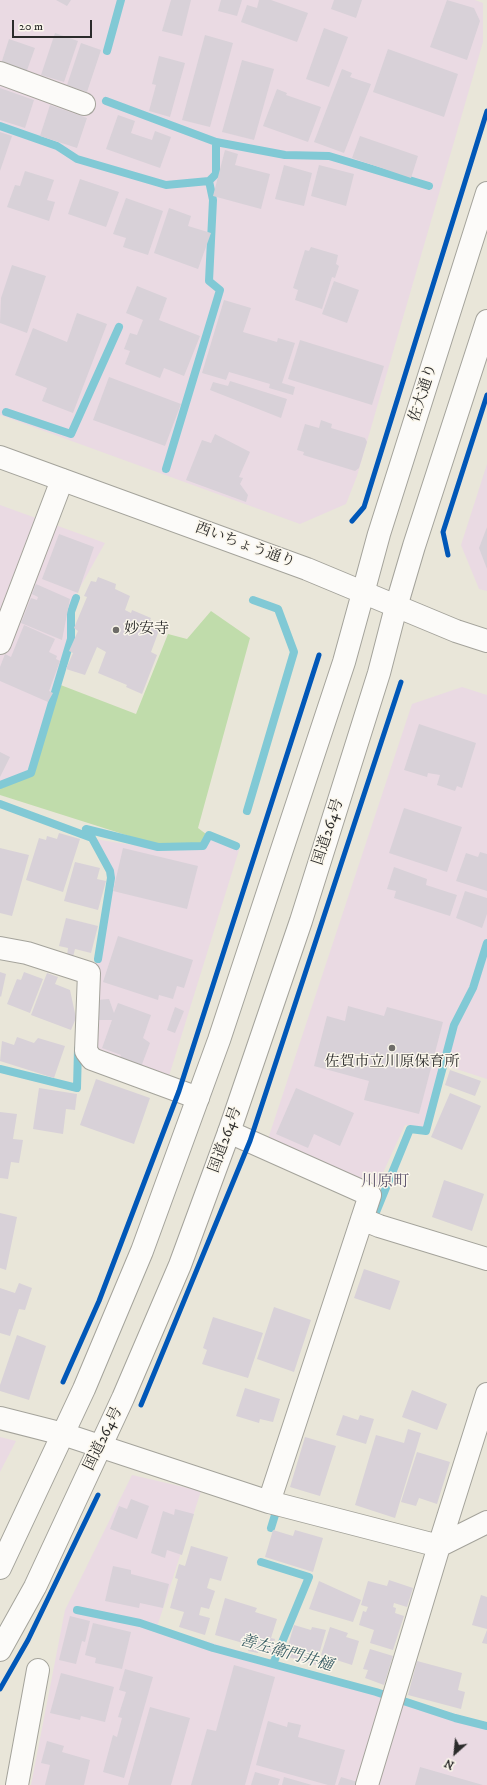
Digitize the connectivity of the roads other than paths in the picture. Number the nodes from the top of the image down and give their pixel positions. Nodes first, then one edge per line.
1 (0, 73) edge
2 (84, 104) dead end
3 (487, 193) edge
4 (487, 321) edge
5 (0, 456) edge
6 (62, 480) junction
7 (363, 593) junction
8 (396, 607) junction
9 (487, 641) edge
10 (0, 643) edge
11 (0, 948) edge
12 (198, 1098) junction
13 (229, 1132) junction
14 (371, 1223) junction
15 (487, 1259) edge
16 (487, 1394) edge
17 (0, 1418) edge
18 (63, 1434) junction
19 (99, 1447) junction
20 (269, 1502) junction
21 (487, 1522) edge
22 (439, 1546) junction
23 (0, 1568) edge
24 (0, 1650) edge
25 (38, 1670) dead end
26 (0, 1779) edge
27 (12, 1785) edge
28 (17, 1785) edge
29 (367, 1785) edge

1 - 2 main road
3 - 7 main road, 佐大通り
4 - 8 main road
5 - 6 main road, 西いちょう通り
6 - 7 main road, 西いちょう通り
6 - 10 main road
7 - 8 main road, 西いちょう通り
7 - 12 main road
8 - 9 main road, 西いちょう通り
8 - 13 main road, 国道264号
11 - 12 main road
12 - 18 main road
13 - 14 main road
13 - 19 main road, 国道264号
14 - 15 main road
14 - 20 main road
16 - 22 main road
17 - 18 main road
18 - 19 main road
18 - 23 main road
19 - 20 main road
19 - 24 main road, 国道264号
20 - 22 main road
21 - 22 main road
22 - 29 main road
25 - 28 main road
26 - 27 main road

